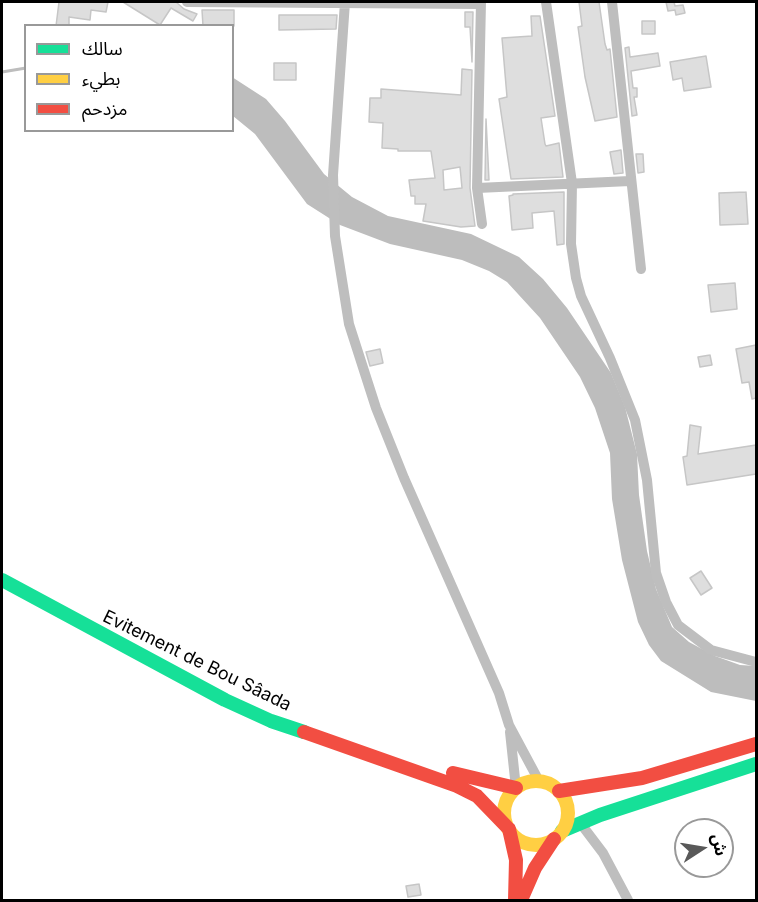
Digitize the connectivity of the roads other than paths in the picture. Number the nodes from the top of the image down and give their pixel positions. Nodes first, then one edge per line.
1 (187, 2) edge
2 (414, 2) edge
3 (546, 2) edge
4 (612, 2) edge
5 (288, 3) edge
6 (345, 3) edge
7 (481, 3) edge
8 (630, 181) junction
9 (572, 183) junction
10 (477, 188) junction
11 (482, 224) dead end
12 (641, 269) dead end
13 (2, 564) edge
14 (2, 580) edge
15 (756, 662) edge
16 (509, 725) junction
17 (756, 744) edge
18 (756, 764) edge
19 (539, 781) junction
20 (516, 788) junction
21 (559, 791) junction
22 (581, 824) junction
23 (508, 828) junction
24 (558, 835) junction
25 (515, 900) edge
26 (521, 900) edge
27 (628, 900) edge

1 - 5 street
2 - 6 street
2 - 7 street
3 - 9 street
4 - 8 street
5 - 6 street
6 - 16 street
7 - 10 street
8 - 9 street
8 - 12 street
9 - 10 street
9 - 15 street
10 - 11 street
13 - 20 main road, Evitement de Bou Sâada
14 - 23 main road, Evitement de Bou Sâada
16 - 19 street
16 - 20 street
17 - 21 main road
18 - 22 main road
19 - 20 main road
19 - 21 main road
20 - 23 main road
21 - 24 main road
22 - 24 main road
22 - 27 street
23 - 24 main road
23 - 25 main road
24 - 26 main road

